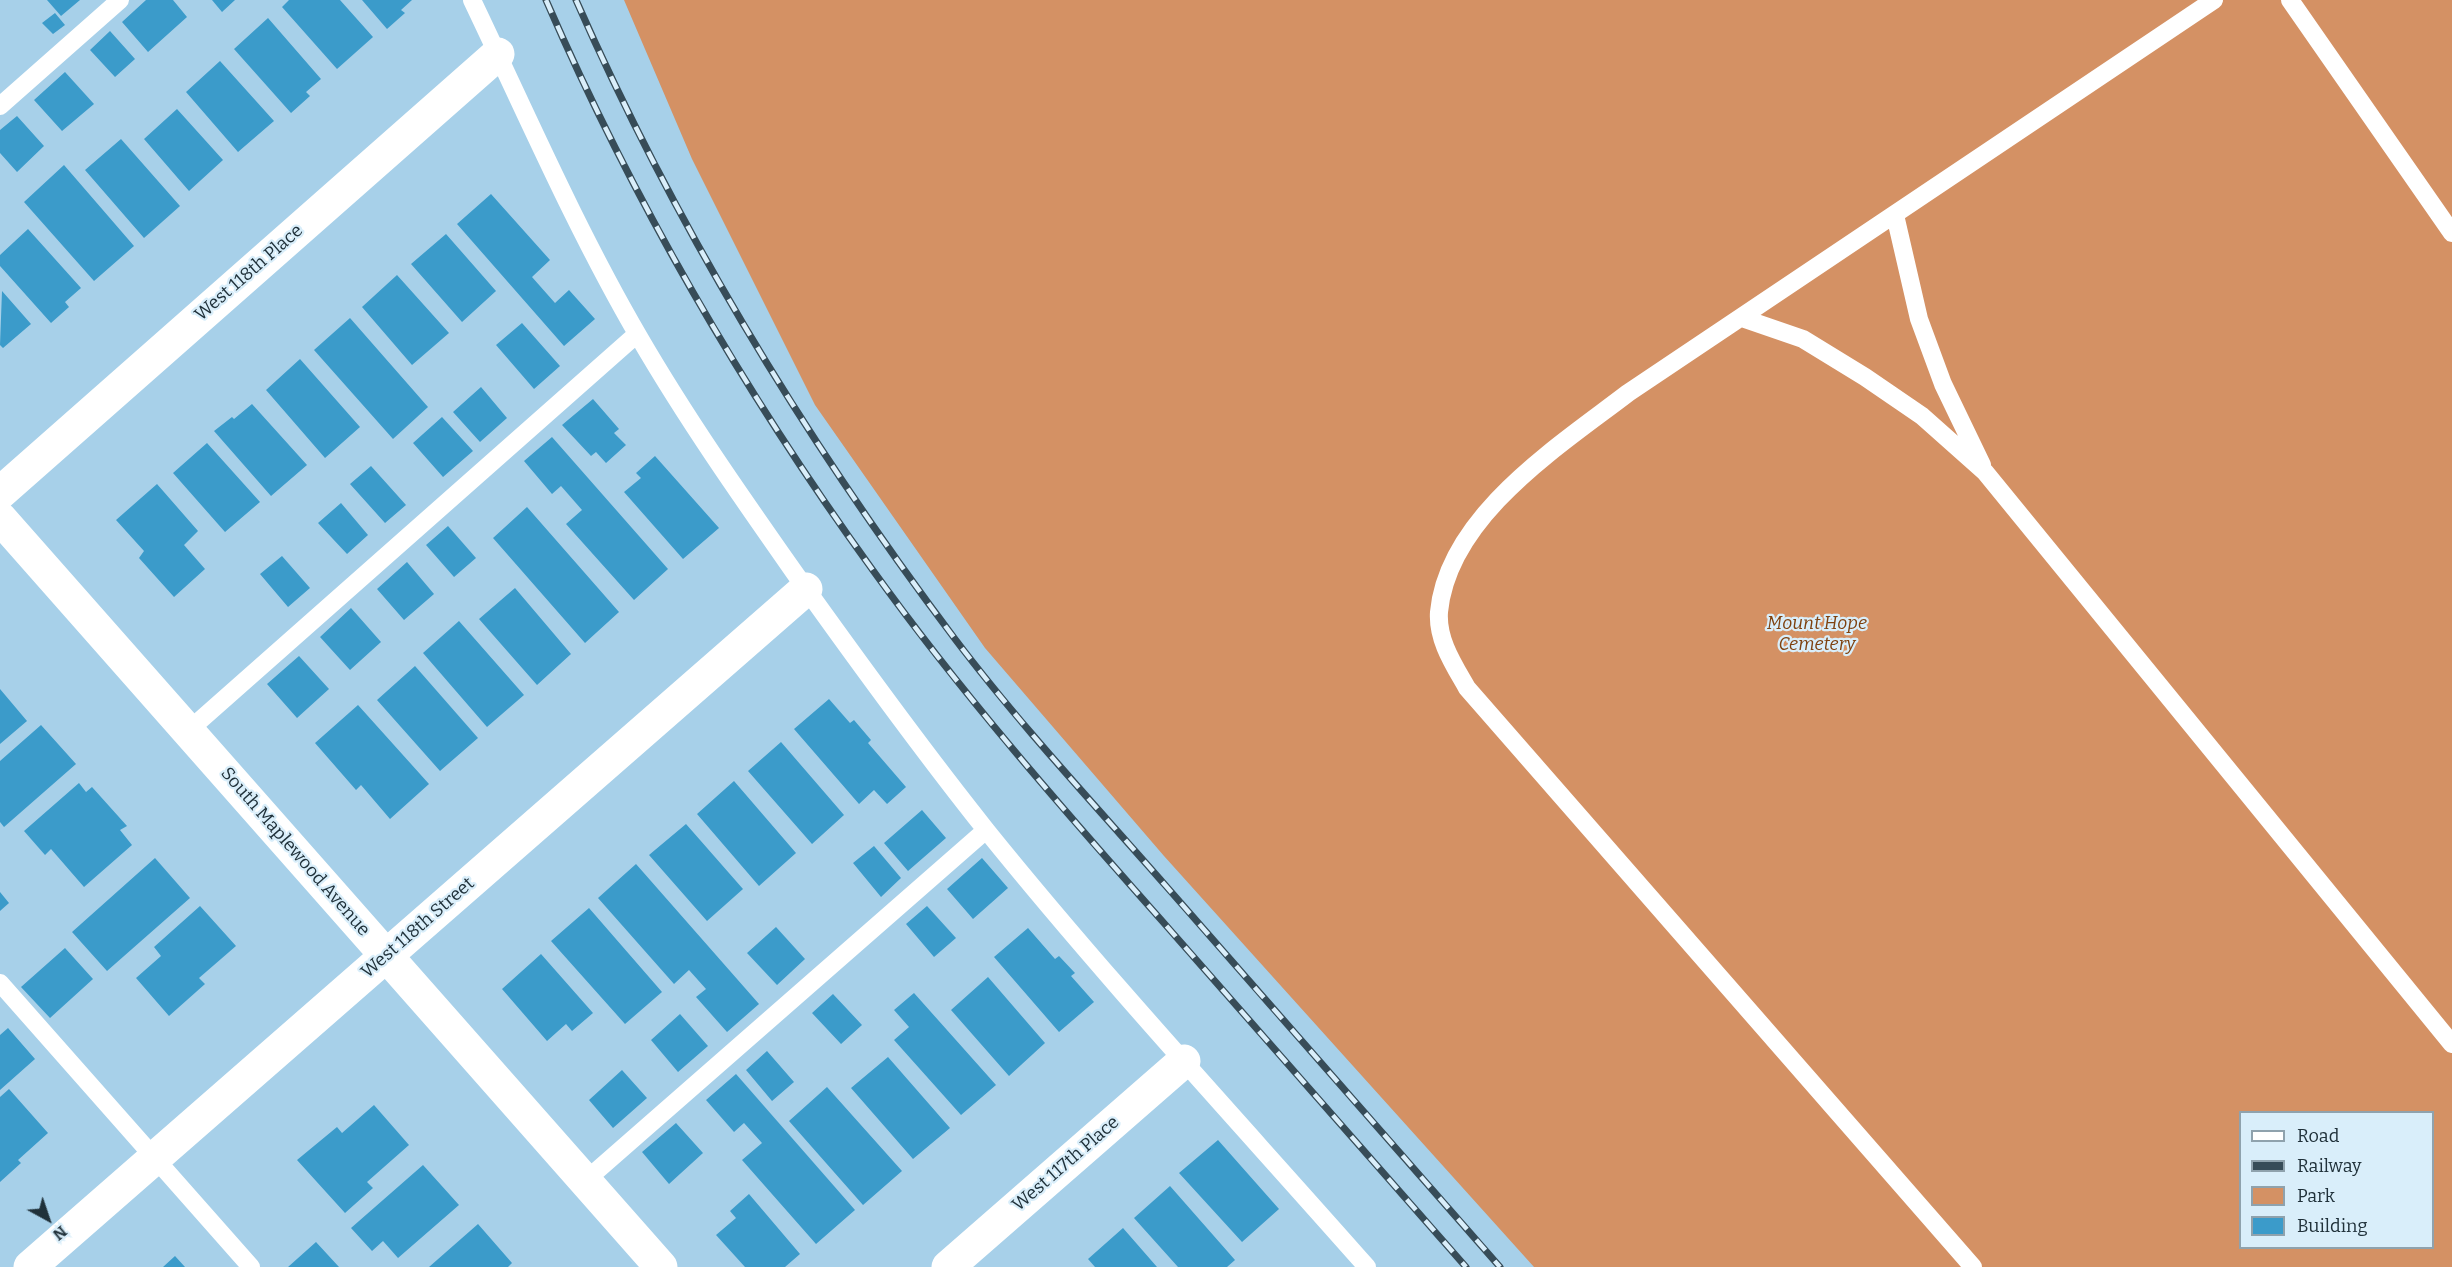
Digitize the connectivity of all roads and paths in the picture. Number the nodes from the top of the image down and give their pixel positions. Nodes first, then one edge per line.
1 (120, 0) edge
2 (472, 0) edge
3 (2214, 0) edge
4 (2290, 0) edge
5 (498, 54) junction
6 (0, 106) edge
7 (1895, 215) junction
8 (2452, 233) edge
9 (1742, 318) junction
10 (637, 334) junction
11 (1985, 472) junction
12 (0, 493) edge
13 (0, 518) edge
14 (806, 589) junction
15 (188, 731) junction
16 (987, 830) junction
17 (386, 956) junction
18 (0, 982) edge
19 (2452, 1044) edge
20 (1184, 1061) junction
21 (154, 1158) junction
22 (585, 1181) junction
23 (30, 1267) edge
24 (251, 1267) edge
25 (661, 1267) edge
26 (948, 1267) edge
27 (1366, 1267) edge
28 (1973, 1267) edge

1 - 6 lane
2 - 5 lane
3 - 7 lane
4 - 8 lane
5 - 10 lane
5 - 12 street, West 118th Place
7 - 9 lane
7 - 11 lane
9 - 11 lane
9 - 28 lane
10 - 14 lane
10 - 15 lane
11 - 19 lane
13 - 15 street, South Maplewood Avenue
14 - 16 lane
14 - 17 street, West 118th Street
15 - 17 street, South Maplewood Avenue
16 - 20 lane
16 - 22 lane
17 - 21 street, West 118th Street
17 - 22 street, South Maplewood Avenue
18 - 21 lane
20 - 26 street, West 117th Place
20 - 27 lane
21 - 23 street, West 118th Street
21 - 24 lane
22 - 25 street, South Maplewood Avenue

